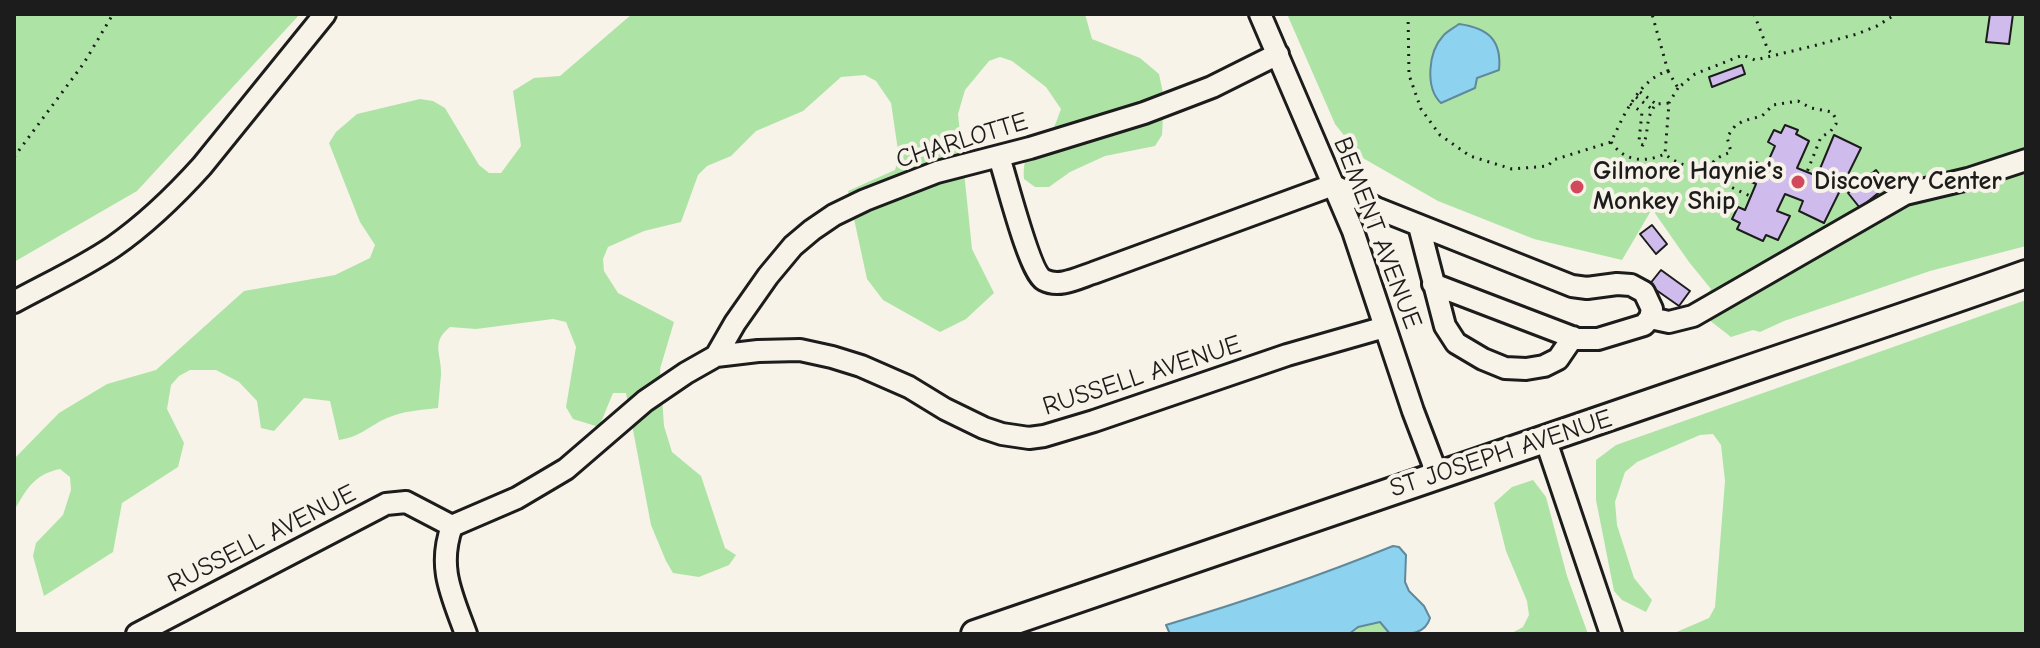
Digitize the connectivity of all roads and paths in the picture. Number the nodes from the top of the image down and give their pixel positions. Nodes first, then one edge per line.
1 (113, 14) edge
2 (325, 14) edge
3 (1260, 14) edge
4 (1408, 14) edge
5 (1652, 14) edge
6 (1754, 14) edge
7 (1896, 14) edge
8 (1278, 54) junction
9 (1775, 56) junction
10 (1668, 71) junction
11 (1678, 88) junction
12 (1640, 92) junction
13 (1636, 97) junction
14 (1669, 103) junction
15 (1630, 104) junction
16 (1656, 104) junction
17 (1652, 109) junction
18 (1611, 142) junction
19 (1665, 154) junction
20 (14, 157) edge
21 (999, 157) junction
22 (2026, 160) edge
23 (1807, 172) dead end
24 (1710, 178) junction
25 (1333, 185) junction
26 (1750, 196) dead end
27 (1419, 226) junction
28 (2026, 274) edge
29 (1433, 284) junction
30 (14, 302) edge
31 (1650, 318) junction
32 (1385, 327) junction
33 (1573, 337) junction
34 (716, 356) junction
35 (1545, 438) junction
36 (1437, 474) junction
37 (452, 526) junction
38 (137, 634) edge
39 (466, 634) edge
40 (975, 634) edge
41 (1611, 634) edge

1 - 20 path
2 - 30 street
3 - 8 street, BEMENT AVENUE
4 - 18 path
5 - 10 path
6 - 9 path
7 - 9 path
8 - 21 street, CHARLOTTE
8 - 25 street, BEMENT AVENUE
9 - 11 path
10 - 11 path
10 - 12 path
11 - 14 path
12 - 13 path
12 - 16 path
13 - 15 path
13 - 17 path
14 - 16 path
14 - 19 path
15 - 17 path
15 - 18 path
16 - 17 path
18 - 19 path
19 - 24 path
21 - 25 street
21 - 34 street, CHARLOTTE
22 - 31 street
23 - 24 path
24 - 26 path
25 - 27 street
25 - 32 street, BEMENT AVENUE
27 - 29 street
27 - 31 street
28 - 35 main road, ST JOSEPH AVENUE
29 - 33 street
29 - 33 street
31 - 33 street
32 - 34 street, RUSSELL AVENUE
32 - 36 street, BEMENT AVENUE
34 - 37 street, RUSSELL AVENUE
35 - 36 main road, ST JOSEPH AVENUE
35 - 41 street
36 - 40 main road, ST JOSEPH AVENUE
37 - 38 street, RUSSELL AVENUE
37 - 39 street

